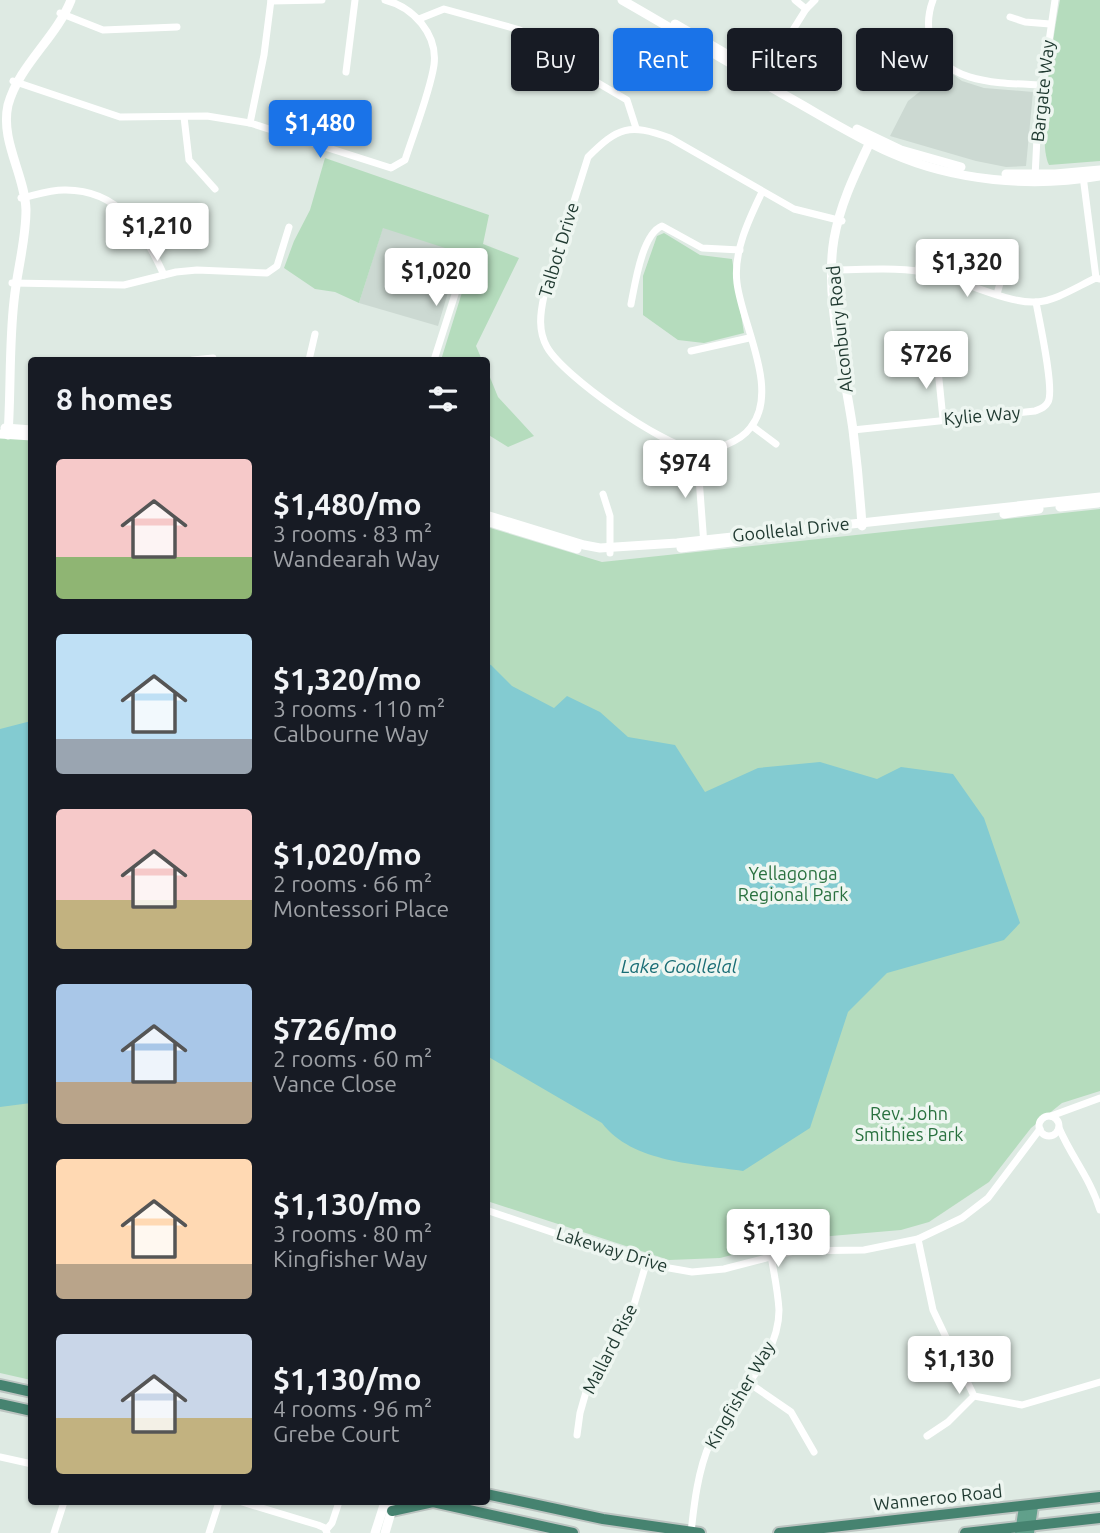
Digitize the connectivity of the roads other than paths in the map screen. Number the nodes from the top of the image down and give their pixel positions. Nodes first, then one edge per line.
1 (69, 0) edge
2 (322, 0) edge
3 (355, 0) edge
4 (385, 0) edge
5 (622, 0) edge
6 (634, 0) edge
7 (795, 0) edge
8 (815, 0) edge
9 (933, 0) edge
10 (1055, 0) edge
11 (271, 1) edge
12 (806, 9) junction
13 (62, 14) junction
14 (1010, 17) dead end
15 (419, 19) junction
16 (1050, 24) junction
17 (177, 27) dead end
18 (513, 28) edge
19 (794, 28) edge
20 (928, 28) edge
21 (727, 57) edge
22 (727, 59) edge
23 (953, 70) edge
24 (346, 72) dead end
25 (16, 82) junction
26 (599, 84) edge
27 (1043, 85) junction
28 (783, 91) edge
29 (184, 117) junction
30 (250, 123) junction
31 (636, 128) junction
32 (873, 141) junction
33 (1100, 170) edge
34 (1083, 176) junction
35 (1100, 176) edge
36 (1035, 178) junction
37 (215, 189) dead end
38 (762, 192) junction
39 (23, 197) junction
40 (840, 220) junction
41 (289, 227) dead end
42 (923, 249) dead end
43 (740, 250) junction
44 (1006, 262) dead end
45 (465, 263) dead end
46 (833, 270) junction
47 (918, 271) junction
48 (164, 275) junction
49 (1098, 279) edge
50 (14, 283) junction
51 (997, 294) junction
52 (1036, 302) junction
53 (631, 304) dead end
54 (315, 334) dead end
55 (749, 338) junction
56 (691, 351) dead end
57 (310, 357) edge
58 (435, 357) edge
59 (937, 360) dead end
60 (943, 419) junction
61 (752, 426) junction
62 (28, 430) edge
63 (855, 430) junction
64 (4, 431) edge
65 (28, 435) edge
66 (776, 444) dead end
67 (697, 451) junction
68 (603, 494) dead end
69 (1100, 497) edge
70 (1100, 503) edge
71 (490, 516) edge
72 (490, 522) edge
73 (865, 524) junction
74 (703, 542) junction
75 (610, 551) junction
76 (1100, 1098) edge
77 (1073, 1109) junction
78 (1050, 1116) junction
79 (1059, 1126) junction
80 (1046, 1133) junction
81 (1066, 1145) junction
82 (1100, 1210) edge
83 (490, 1211) edge
84 (918, 1239) junction
85 (771, 1256) junction
86 (646, 1264) junction
87 (1100, 1382) edge
88 (749, 1383) junction
89 (0, 1385) edge
90 (28, 1391) edge
91 (974, 1395) junction
92 (0, 1404) edge
93 (28, 1410) edge
94 (577, 1435) dead end
95 (927, 1436) dead end
96 (814, 1451) dead end
97 (0, 1457) edge
98 (28, 1463) edge
99 (490, 1495) edge
100 (1100, 1497) edge
101 (63, 1505) edge
102 (218, 1505) edge
103 (252, 1505) edge
104 (338, 1505) edge
105 (390, 1505) edge
106 (447, 1505) edge
107 (1029, 1507) junction
108 (1100, 1518) edge
109 (1063, 1522) junction
110 (1025, 1530) edge
111 (326, 1532) edge
112 (997, 1532) edge
113 (54, 1533) edge
114 (209, 1533) edge
115 (375, 1533) edge
116 (385, 1533) edge
117 (573, 1533) edge
118 (691, 1533) edge
119 (700, 1533) edge
120 (779, 1533) edge
121 (965, 1533) edge
122 (1044, 1533) edge

1 - 13 street
2 - 11 street
3 - 24 street
4 - 15 street
5 - 22 street
6 - 21 street
7 - 12 street
8 - 12 street
9 - 20 street
10 - 16 street, Bargate Way
11 - 30 street
12 - 19 street
13 - 17 street
13 - 25 street
14 - 16 street
15 - 18 street
15 - 30 street
16 - 27 street, Bargate Way
23 - 27 street
25 - 29 street
25 - 39 street
26 - 31 street
27 - 36 street, Bargate Way
28 - 32 street
29 - 30 street
29 - 37 street
31 - 38 street
31 - 67 street, Talbot Drive
32 - 36 street
32 - 40 street, Alconbury Road
33 - 34 street
34 - 35 street
34 - 36 street
34 - 49 street
38 - 40 street
38 - 43 street
39 - 48 street
39 - 50 street
40 - 46 street, Alconbury Road
41 - 48 street
42 - 47 street
43 - 53 street
43 - 55 street
44 - 51 street
45 - 58 street
46 - 47 street
46 - 63 street, Alconbury Road
47 - 51 street
48 - 50 street
49 - 52 street
50 - 64 street
51 - 52 street
52 - 60 street, Kylie Way
54 - 57 street
55 - 56 street
55 - 61 street
59 - 60 street
60 - 63 street, Kylie Way
61 - 66 street
61 - 67 street
62 - 64 street
63 - 73 street, Alconbury Road
64 - 65 street
67 - 74 street
68 - 75 street
69 - 73 street, Goollelal Drive
70 - 73 street, Goollelal Drive
71 - 75 street, Goollelal Drive
72 - 75 street, Goollelal Drive
73 - 74 street, Goollelal Drive
74 - 75 street, Goollelal Drive
76 - 77 street
77 - 78 street
77 - 79 street
78 - 79 street
78 - 80 street
79 - 80 street
79 - 81 street
80 - 81 street
80 - 84 street, Lakeway Drive
81 - 82 street
83 - 86 street, Lakeway Drive
84 - 85 street, Lakeway Drive
84 - 91 street
85 - 86 street, Lakeway Drive
85 - 88 street, Kingfisher Way
86 - 94 street, Mallard Rise
87 - 91 street
88 - 96 street
88 - 118 street, Kingfisher Way
89 - 90 highway
91 - 95 street
92 - 93 highway
97 - 98 street
99 - 118 highway
100 - 107 highway, Wanneroo Road
101 - 113 street
102 - 114 street
103 - 111 street
104 - 111 street
105 - 115 street
105 - 116 street
106 - 117 highway
107 - 110 main road
107 - 120 highway, Wanneroo Road
108 - 109 highway
109 - 110 highway
109 - 122 highway
110 - 112 highway
112 - 121 highway
118 - 119 highway

